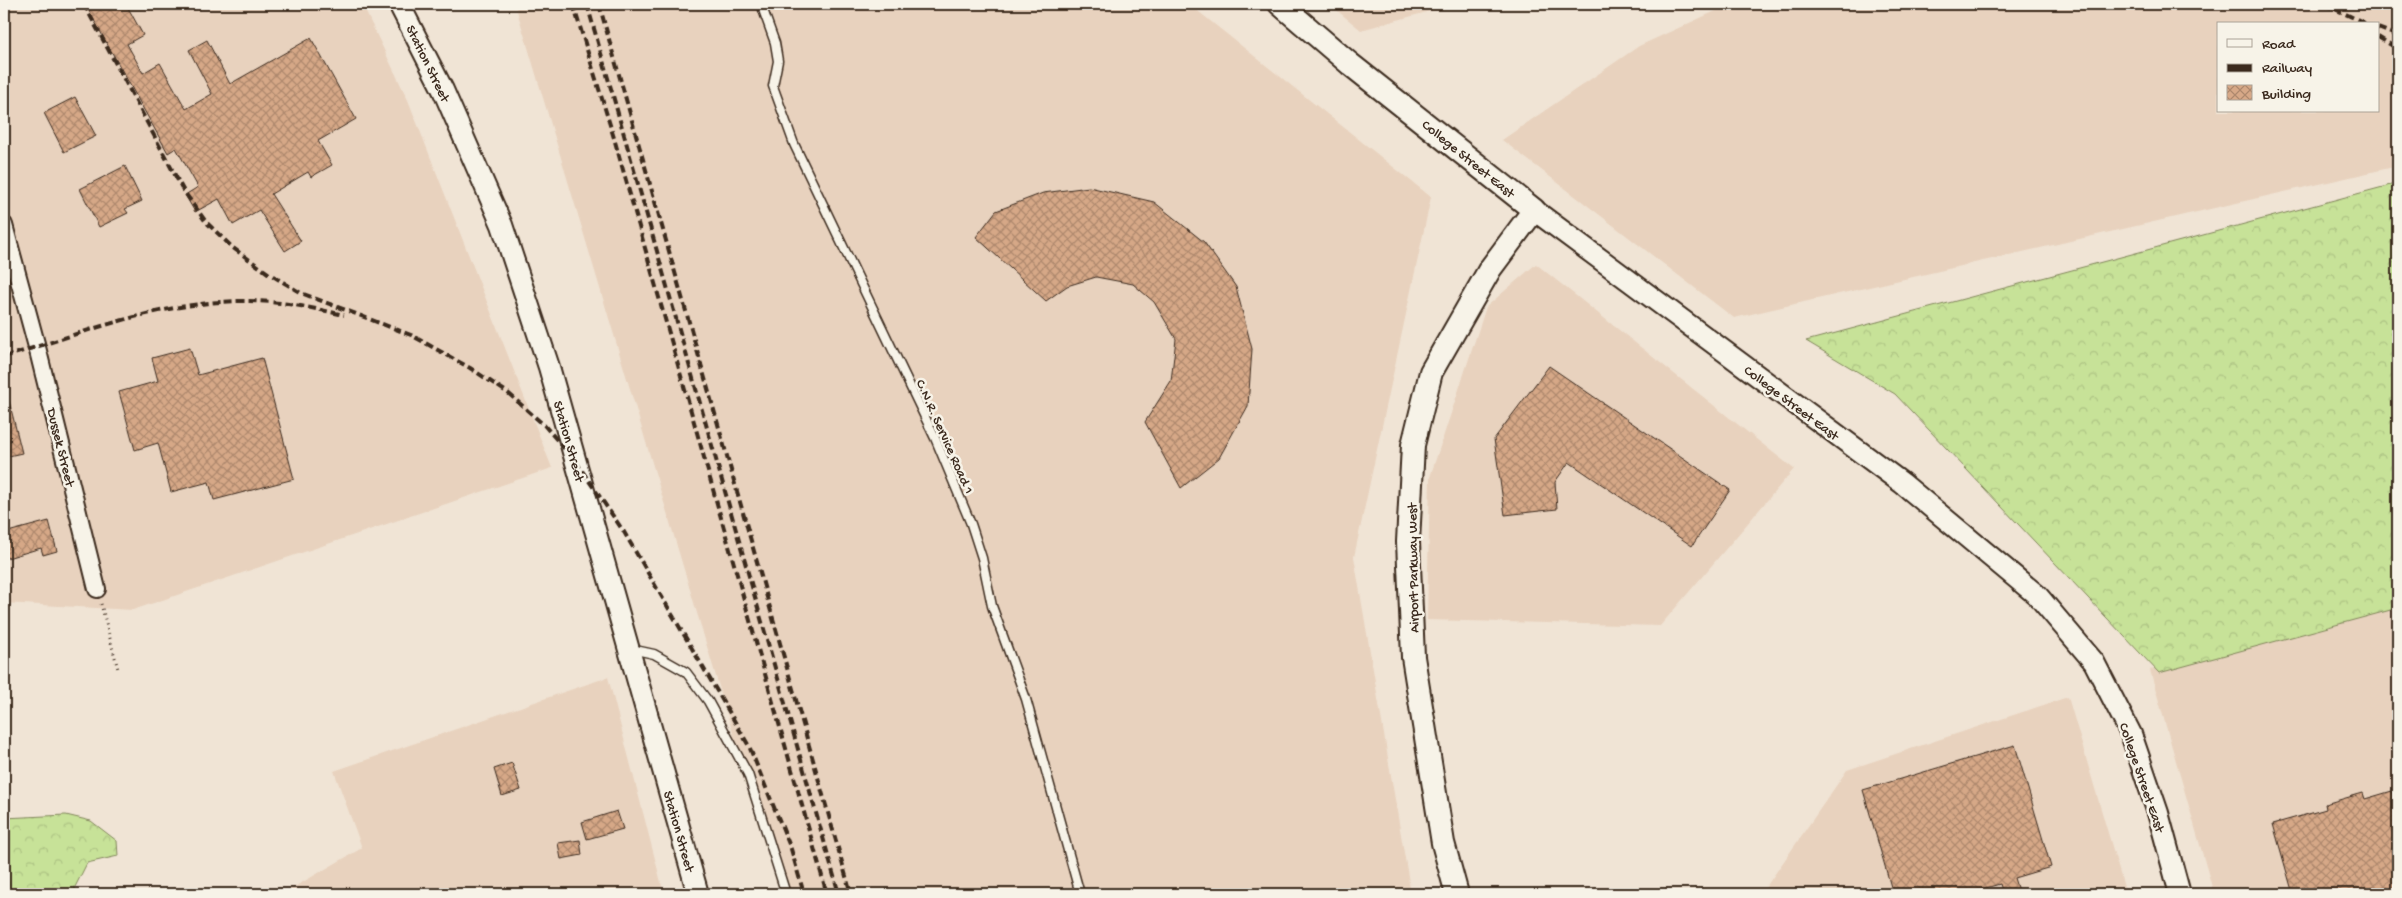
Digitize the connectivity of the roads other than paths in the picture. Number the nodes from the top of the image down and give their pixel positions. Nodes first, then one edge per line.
1 (399, 4) edge
2 (761, 4) edge
3 (1280, 4) edge
4 (1534, 210) junction
5 (4, 225) edge
6 (97, 589) road end
7 (629, 649) junction
8 (698, 894) edge
9 (786, 894) edge
10 (1080, 894) edge
11 (1457, 894) edge
12 (2180, 894) edge

1 - 7 street, Station Street
2 - 10 lane, C.N.R. Service Road 1
3 - 4 main road, College Street East
4 - 11 main road, Airport Parkway West
4 - 12 street, College Street East
5 - 6 street, Dussek Street
7 - 8 street, Station Street
7 - 9 lane

